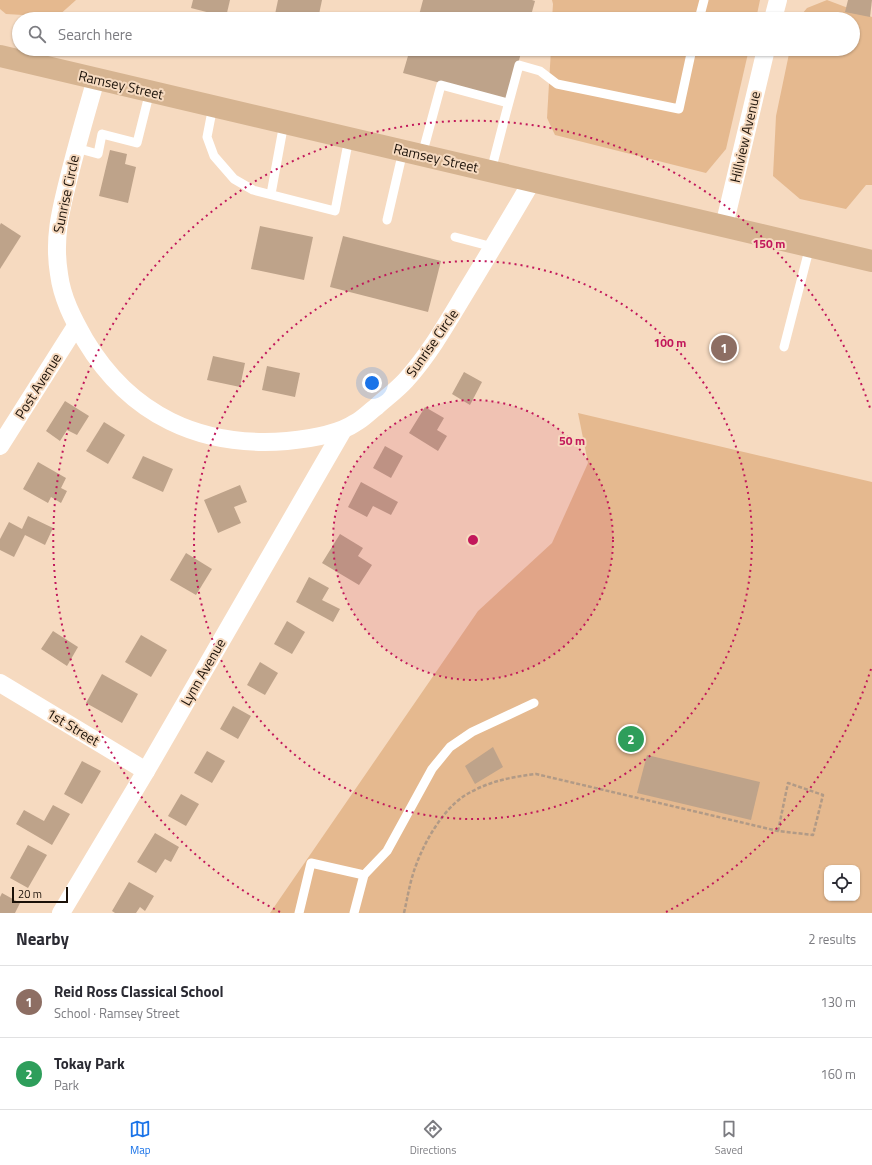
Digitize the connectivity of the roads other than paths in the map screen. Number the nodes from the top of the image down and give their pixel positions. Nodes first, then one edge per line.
1 (704, 0) edge
2 (778, 0) edge
3 (701, 12) edge
4 (775, 12) edge
5 (0, 56) edge
6 (690, 56) edge
7 (764, 56) edge
8 (96, 79) junction
9 (150, 92) junction
10 (508, 103) junction
11 (213, 106) junction
12 (284, 123) junction
13 (349, 138) junction
14 (76, 148) junction
15 (412, 153) junction
16 (491, 171) junction
17 (532, 181) junction
18 (271, 194) junction
19 (387, 220) dead end
20 (724, 226) junction
21 (455, 237) dead end
22 (810, 246) junction
23 (493, 247) junction
24 (872, 261) edge
25 (76, 326) junction
26 (784, 347) dead end
27 (343, 430) junction
28 (0, 446) edge
29 (0, 683) edge
30 (534, 703) dead end
31 (146, 771) junction
32 (364, 875) junction
33 (61, 913) edge
34 (299, 913) edge
35 (354, 913) edge

1 - 3 lane
2 - 4 street
5 - 8 main road, Ramsey Street
6 - 10 lane
7 - 20 street, Hillview Avenue
8 - 9 main road, Ramsey Street
8 - 14 street, Sunrise Circle
9 - 11 main road, Ramsey Street
9 - 14 lane
10 - 15 lane
10 - 16 lane
11 - 12 main road, Ramsey Street
11 - 18 lane
12 - 13 main road, Ramsey Street
12 - 18 lane
13 - 15 main road, Ramsey Street
13 - 18 lane
14 - 25 street, Sunrise Circle
15 - 16 main road, Ramsey Street
15 - 19 lane
16 - 17 main road, Ramsey Street
17 - 20 main road, Ramsey Street
17 - 23 street, Sunrise Circle
20 - 22 main road, Ramsey Street
21 - 23 lane
22 - 24 main road, Ramsey Street
22 - 26 lane
23 - 27 street, Sunrise Circle
25 - 27 street, Sunrise Circle
25 - 28 street, Post Avenue
27 - 31 street, Lynn Avenue
29 - 31 street, 1st Street
30 - 32 lane
31 - 33 street, Lynn Avenue
32 - 34 lane
32 - 35 lane

